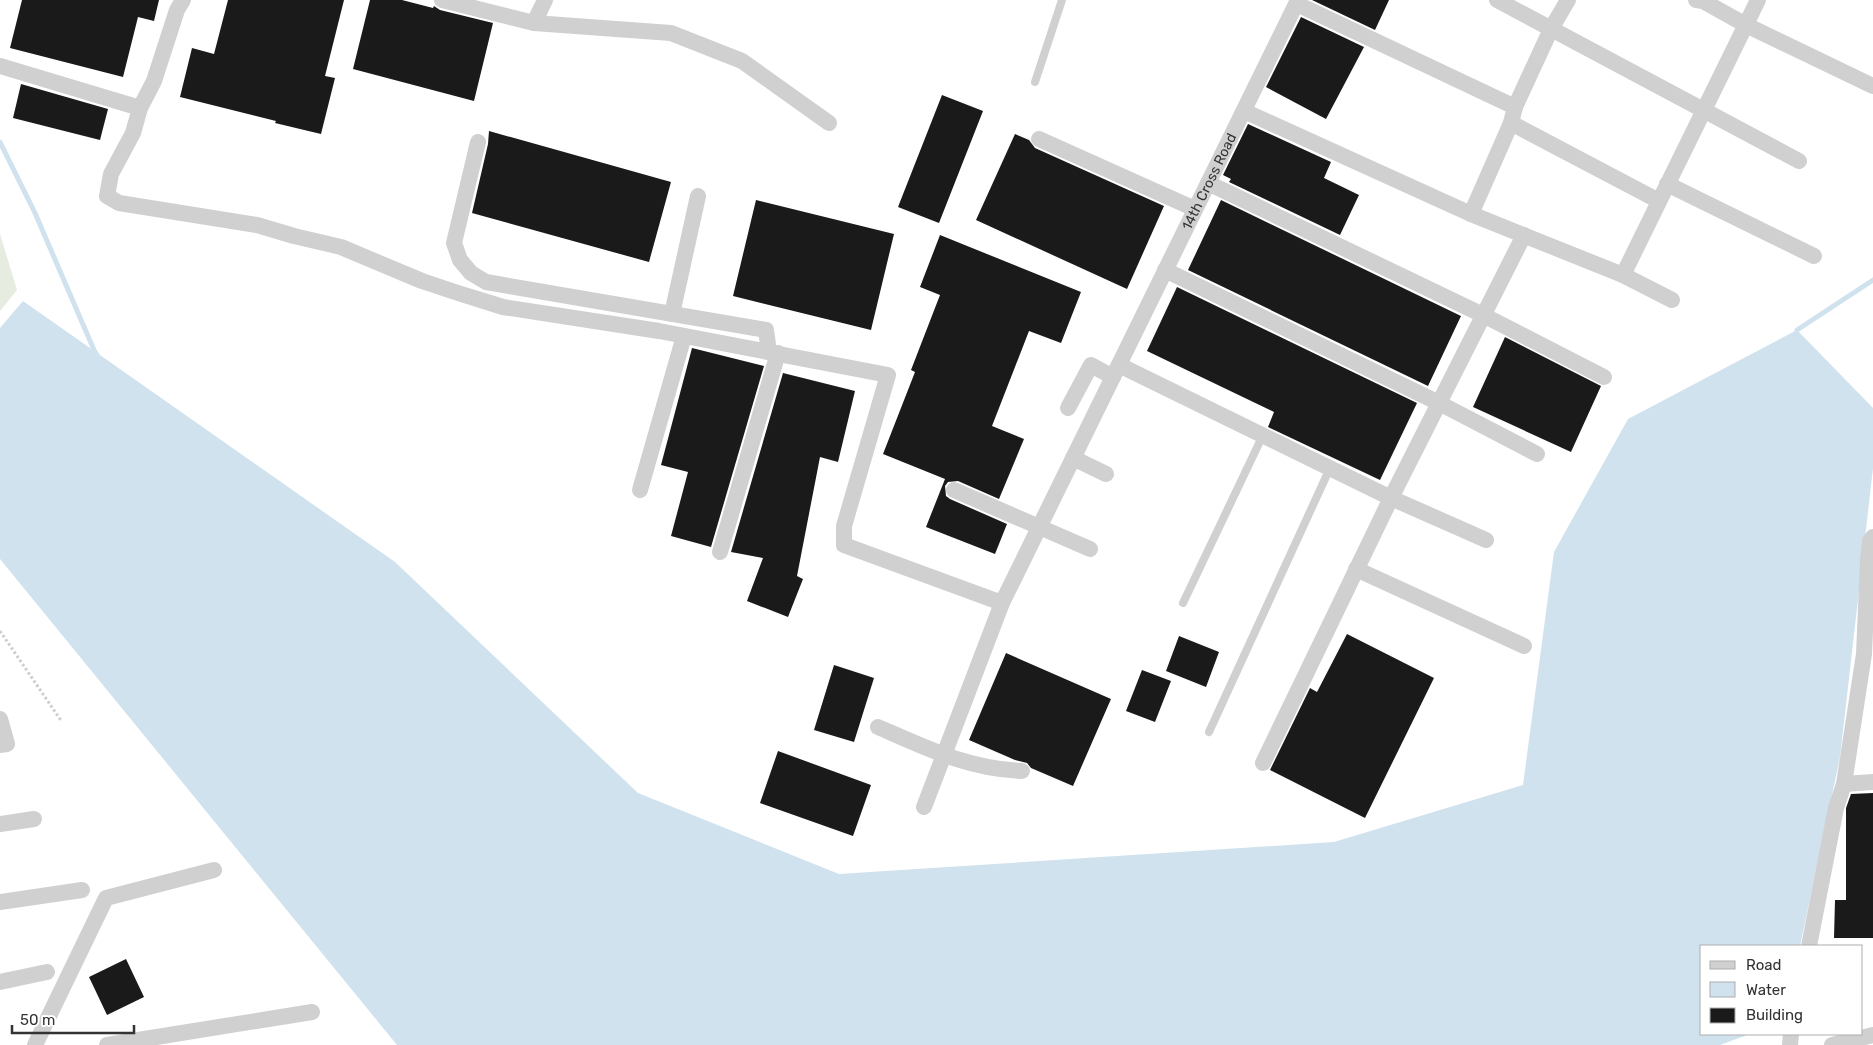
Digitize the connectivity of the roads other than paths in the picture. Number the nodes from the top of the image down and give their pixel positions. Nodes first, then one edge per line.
1 (183, 0) edge
2 (442, 0) edge
3 (545, 0) edge
4 (1062, 0) edge
5 (1497, 0) edge
6 (1568, 0) edge
7 (1696, 0) edge
8 (1758, 0) edge
9 (1298, 2) edge
10 (534, 23) junction
11 (1746, 25) junction
12 (1551, 29) junction
13 (0, 66) edge
14 (1035, 82) dead end
15 (1873, 86) edge
16 (1515, 107) junction
17 (140, 108) junction
18 (1244, 110) junction
19 (1704, 110) junction
20 (829, 123) dead end
21 (1511, 123) junction
22 (1039, 139) dead end
23 (478, 142) dead end
24 (1799, 161) dead end
25 (1208, 183) junction
26 (1667, 184) junction
27 (698, 196) dead end
28 (1659, 201) junction
29 (1195, 209) junction
30 (1471, 214) junction
31 (1524, 235) junction
32 (1814, 256) dead end
33 (1166, 270) junction
34 (1623, 275) junction
35 (1672, 300) dead end
36 (672, 314) junction
37 (1483, 315) junction
38 (684, 336) junction
39 (774, 352) junction
40 (1116, 371) junction
41 (1604, 376) dead end
42 (1439, 403) junction
43 (1068, 408) dead end
44 (1263, 435) junction
45 (1537, 454) dead end
46 (1073, 458) junction
47 (1330, 468) junction
48 (1106, 474) dead end
49 (640, 490) dead end
50 (954, 490) dead end
51 (1391, 498) junction
52 (1040, 526) junction
53 (1873, 537) edge
54 (1486, 540) dead end
55 (1090, 549) dead end
56 (720, 552) dead end
57 (1870, 562) edge
58 (1356, 569) junction
59 (1002, 603) junction
60 (1183, 603) dead end
61 (1869, 640) edge
62 (1524, 646) dead end
63 (0, 719) edge
64 (878, 727) dead end
65 (1209, 732) dead end
66 (0, 745) edge
67 (943, 756) junction
68 (1263, 763) dead end
69 (1022, 770) dead end
70 (1873, 782) edge
71 (1844, 784) junction
72 (924, 807) dead end
73 (34, 819) dead end
74 (0, 824) edge
75 (214, 870) dead end
76 (82, 890) dead end
77 (0, 902) edge
78 (1809, 945) edge
79 (47, 972) dead end
80 (0, 982) edge
81 (312, 1012) dead end
82 (1873, 1035) edge
83 (35, 1045) edge
84 (107, 1045) edge
85 (1832, 1045) edge

1 - 17 street
2 - 10 street
3 - 10 street
4 - 14 lane
5 - 12 street
6 - 12 street
7 - 11 street
8 - 11 street
9 - 16 street
9 - 18 street, 14th Cross Road
10 - 20 street
11 - 15 street
11 - 19 street
12 - 16 street
12 - 19 street
13 - 17 street
16 - 21 street
17 - 38 street
18 - 25 street, 14th Cross Road
18 - 30 street
19 - 24 street
19 - 26 street
21 - 28 street
21 - 30 street
22 - 29 street
23 - 36 street
25 - 29 street, 14th Cross Road
25 - 37 street
26 - 28 street
26 - 32 street
27 - 36 street
28 - 34 street
29 - 33 street, 14th Cross Road
30 - 31 street
31 - 34 street
31 - 37 street
33 - 40 street, 14th Cross Road
33 - 42 street
34 - 35 street
36 - 39 street
37 - 41 street
37 - 42 street
38 - 39 street
38 - 49 street
39 - 56 street
39 - 59 street
40 - 43 street
40 - 44 street
40 - 46 street, 14th Cross Road
42 - 45 street
42 - 51 street
44 - 47 street
44 - 60 lane
46 - 48 street
46 - 52 street, 14th Cross Road
47 - 51 street
47 - 65 lane
50 - 52 street
51 - 54 street
51 - 58 street
52 - 55 street
52 - 59 street, 14th Cross Road
53 - 57 street
57 - 61 street
58 - 62 street
58 - 68 street
59 - 67 street, 14th Cross Road
61 - 71 street
63 - 66 street
64 - 67 street
67 - 69 street
67 - 72 street, 14th Cross Road
70 - 71 street
71 - 78 street
73 - 74 street
75 - 83 street
76 - 77 street
79 - 80 street
81 - 84 street
82 - 85 street

